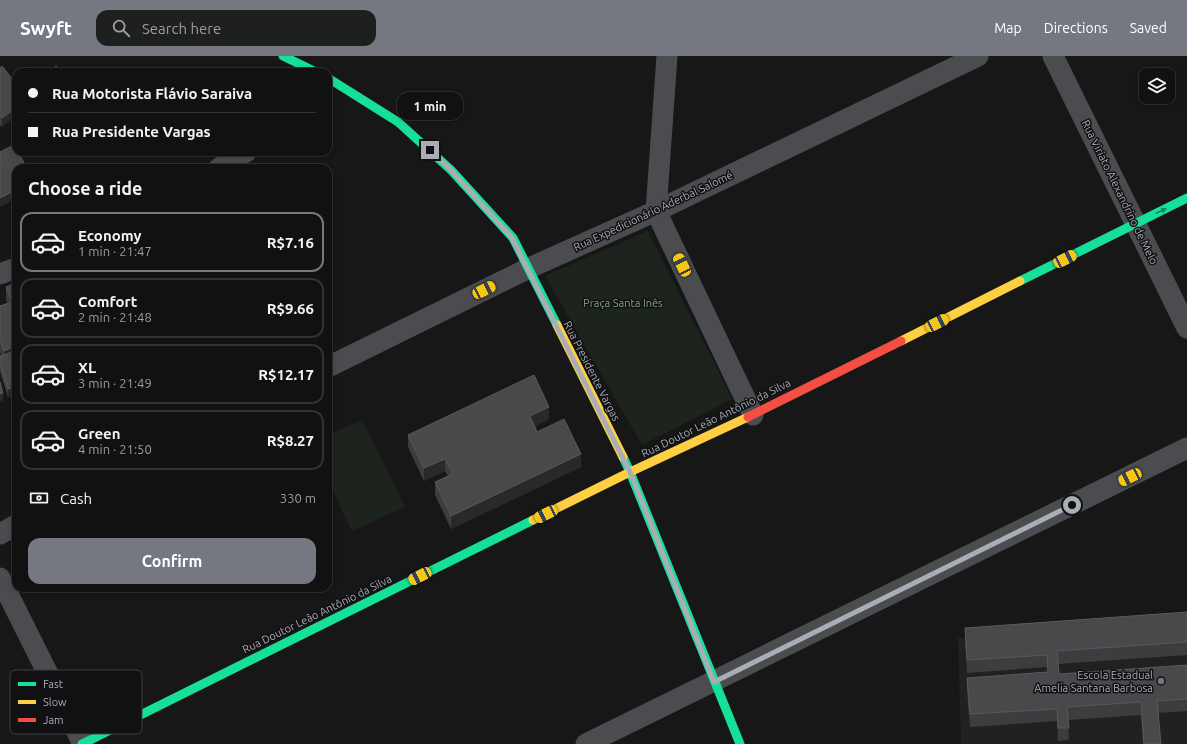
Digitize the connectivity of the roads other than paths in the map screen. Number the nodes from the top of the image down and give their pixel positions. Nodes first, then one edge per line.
1 (283, 56) edge
2 (667, 56) edge
3 (978, 56) edge
4 (1053, 56) edge
5 (308, 68) edge
6 (332, 81) edge
7 (239, 156) edge
8 (225, 164) edge
9 (1187, 198) edge
10 (656, 211) junction
11 (1136, 223) junction
12 (527, 269) junction
13 (12, 270) edge
14 (0, 274) edge
15 (1187, 328) edge
16 (332, 365) edge
17 (753, 415) junction
18 (1187, 448) edge
19 (630, 472) junction
20 (12, 527) edge
21 (0, 534) edge
22 (0, 578) edge
23 (46, 670) edge
24 (714, 682) junction
25 (142, 715) edge
26 (78, 734) edge
27 (103, 734) edge
28 (83, 744) edge
29 (586, 744) edge
30 (740, 744) edge

1 - 5 street
2 - 10 street
3 - 10 street, Rua Expedicionário Aderbal Salomé
4 - 11 street, Rua Viriato Alexandrino de Melo
6 - 12 street, Rua Presidente Vargas
7 - 8 street
11 -> 9 street, Rua Doutor Leão Antônio da Silva
10 - 12 street, Rua Expedicionário Aderbal Salomé
10 - 17 street
11 - 15 street, Rua Viriato Alexandrino de Melo
11 - 17 street, Rua Doutor Leão Antônio da Silva
12 - 16 street, Rua Expedicionário Aderbal Salomé
12 - 19 street, Rua Presidente Vargas
13 - 14 street
17 - 19 street, Rua Doutor Leão Antônio da Silva
18 - 24 street
19 - 24 street, Rua Presidente Vargas
19 - 25 street, Rua Doutor Leão Antônio da Silva
20 - 21 street
22 - 23 street
24 - 29 street
24 - 30 street, Rua Presidente Vargas
26 - 28 street
27 - 28 street, Rua Doutor Leão Antônio da Silva

